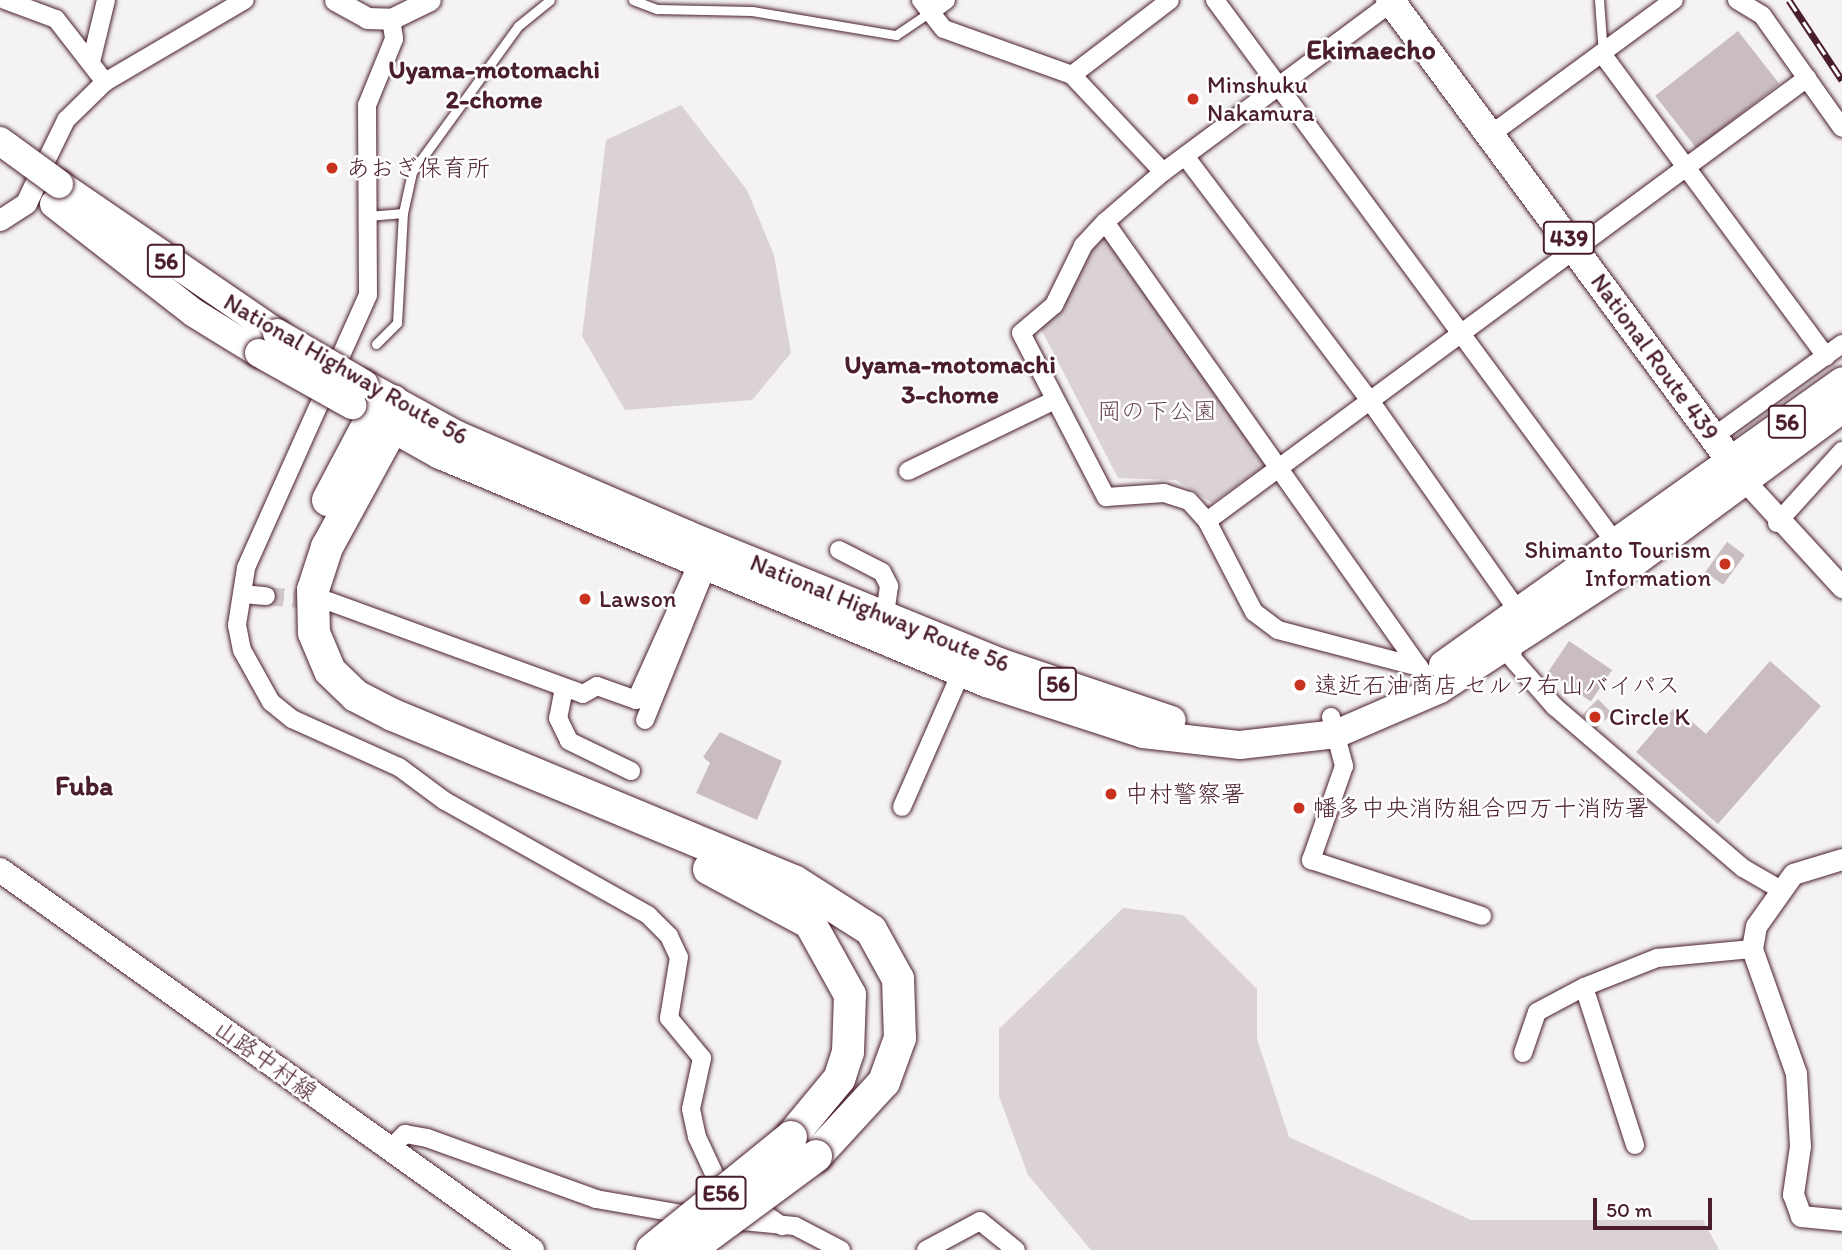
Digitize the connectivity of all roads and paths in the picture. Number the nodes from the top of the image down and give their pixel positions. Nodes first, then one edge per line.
1 (5, 0) edge
2 (106, 0) edge
3 (244, 0) edge
4 (335, 0) edge
5 (430, 0) edge
6 (550, 0) edge
7 (633, 0) edge
8 (946, 0) edge
9 (1170, 0) edge
10 (1214, 0) edge
11 (1599, 0) edge
12 (1674, 0) edge
13 (1737, 0) edge
14 (1392, 1) edge
15 (926, 6) edge
16 (391, 19) junction
17 (1603, 55) junction
18 (91, 62) junction
19 (1072, 75) junction
20 (1807, 78) junction
21 (105, 82) junction
22 (1279, 88) junction
23 (1842, 128) edge
24 (1490, 135) junction
25 (0, 141) edge
26 (1185, 156) junction
27 (0, 165) edge
28 (1684, 169) junction
29 (1163, 172) junction
30 (52, 185) junction
31 (403, 213) junction
32 (368, 216) junction
33 (0, 220) edge
34 (1105, 222) junction
35 (1577, 250) junction
36 (1462, 335) junction
37 (376, 344) dead end
38 (1842, 344) edge
39 (1826, 356) junction
40 (1842, 381) edge
41 (1055, 400) junction
42 (1371, 401) junction
43 (374, 407) junction
44 (1842, 409) edge
45 (1713, 437) junction
46 (1842, 451) edge
47 (1279, 469) junction
48 (908, 471) dead end
49 (1738, 471) junction
50 (1207, 521) junction
51 (1777, 523) junction
52 (1617, 545) junction
53 (839, 550) dead end
54 (705, 559) junction
55 (1842, 587) edge
56 (242, 594) junction
57 (266, 596) tunnel mouth
58 (328, 601) tunnel mouth
59 (1518, 611) junction
60 (884, 614) junction
61 (1513, 641) junction
62 (966, 662) junction
63 (1423, 672) junction
64 (564, 688) junction
65 (645, 720) dead end
66 (1333, 725) junction
67 (631, 771) dead end
68 (902, 807) dead end
69 (1842, 859) edge
70 (0, 870) edge
71 (1781, 890) junction
72 (1482, 916) dead end
73 (1752, 949) junction
74 (1584, 987) junction
75 (1523, 1054) dead end
76 (1635, 1144) dead end
77 (390, 1150) junction
78 (1842, 1220) edge
79 (782, 1226) junction
80 (532, 1250) edge
81 (652, 1250) edge
82 (690, 1250) edge
83 (841, 1250) edge
84 (926, 1250) edge
85 (1016, 1250) edge

1 - 18 street
2 - 18 street
3 - 21 street
4 - 16 street
5 - 16 street
6 - 31 lane
7 - 15 lane
8 - 15 street
9 - 19 street
10 - 22 street
11 - 17 lane
12 - 17 street
13 - 20 street
14 - 22 street
14 - 24 highway, National Route 439 / 439
15 - 19 street
16 - 32 street
17 - 24 street
17 - 28 street
18 - 21 street
19 - 29 street
20 - 23 street
20 - 28 street
21 - 30 street
22 - 26 street
22 - 36 street
24 - 35 highway, National Route 439 / 439
25 - 30 highway, National Highway Route 56 / 56, bridge
26 - 29 street
26 - 42 street
27 - 30 highway, National Highway Route 56 / 56
28 - 35 street
28 - 39 street
29 - 34 street
30 - 33 street
30 - 43 highway, National Highway Route 56 / 56, bridge
31 - 32 lane
31 - 37 lane
32 - 56 street
34 - 41 street
34 - 47 street
35 - 36 street
35 - 45 highway, National Route 439 / 439
36 - 42 street
36 - 52 street
38 - 39 street
39 - 45 street
40 - 49 highway, National Highway Route 56 / 56
41 - 48 street
41 - 50 street
42 - 47 street
42 - 59 street
43 - 54 highway, National Highway Route 56 / 56
43 - 81 highway, E56, bridge
43 - 82 highway, E56, bridge
44 - 49 highway, National Highway Route 56 / 56
45 - 49 highway, National Route 439 / 439
46 - 51 street
47 - 50 street
47 - 63 street
49 - 51 street
49 - 52 highway, National Highway Route 56 / 56
49 - 61 highway, National Highway Route 56 / 56
50 - 63 street
51 - 55 street
52 - 59 highway, National Highway Route 56 / 56
53 - 60 street
54 - 60 highway, National Highway Route 56 / 56
54 - 62 highway, National Highway Route 56 / 56
54 - 64 street
54 - 65 street
56 - 57 street
56 - 79 street
58 - 64 street
59 - 61 street
59 - 63 highway, National Highway Route 56 / 56
60 - 62 highway, National Highway Route 56 / 56
61 - 66 highway, National Highway Route 56 / 56
61 - 71 street
62 - 66 highway, National Highway Route 56 / 56
62 - 68 street
63 - 66 highway, National Highway Route 56 / 56
64 - 67 street
66 - 72 street
69 - 71 street
70 - 77 main road, 山路中村線
71 - 73 street
73 - 74 street
73 - 78 street
74 - 75 street
74 - 76 street
77 - 79 street
77 - 80 main road, 山路中村線
79 - 83 street
84 - 85 street

